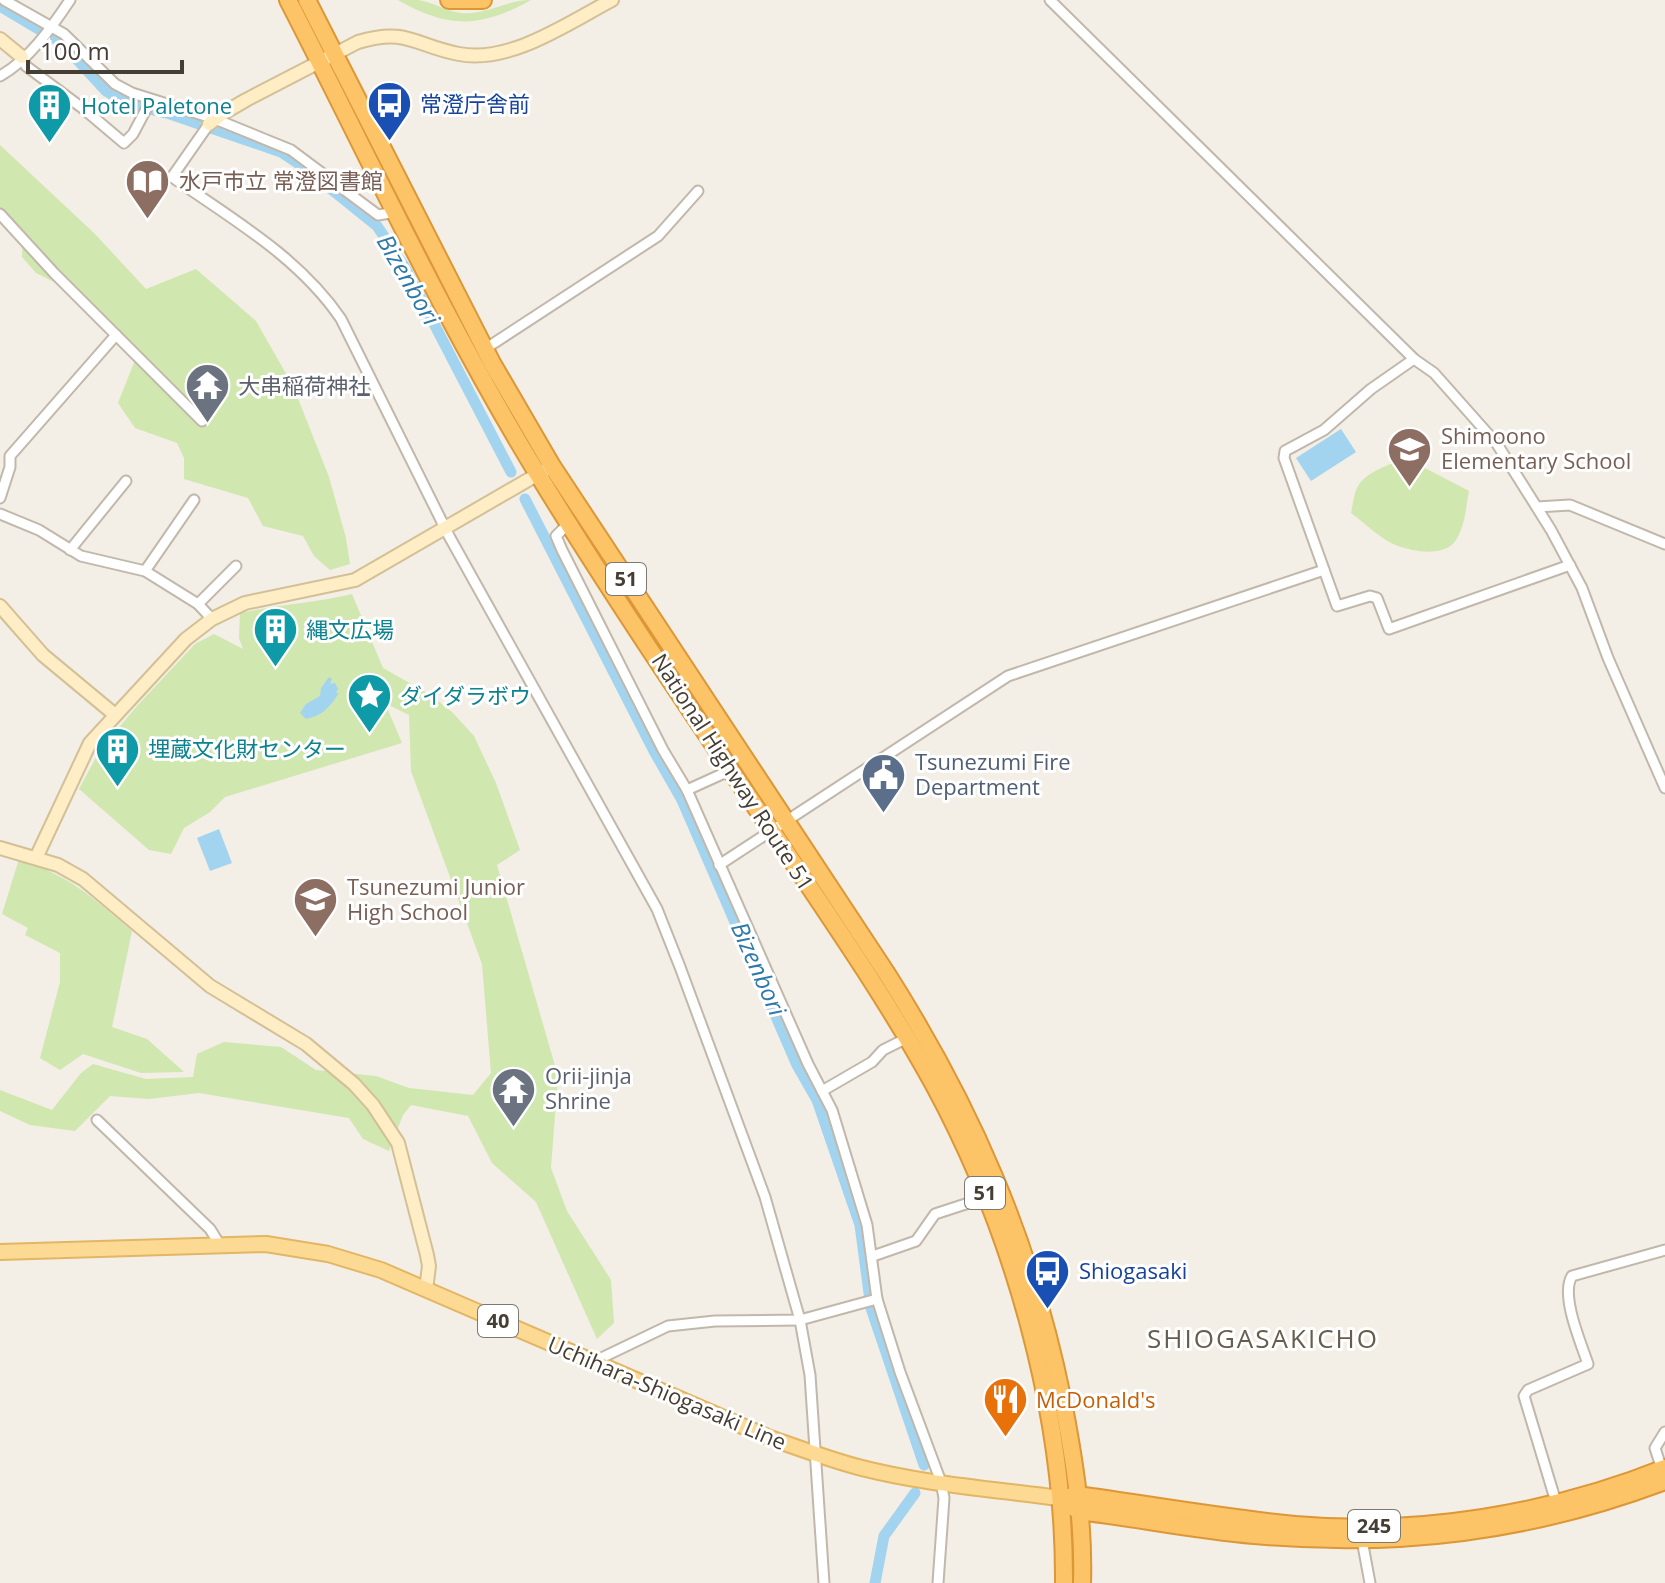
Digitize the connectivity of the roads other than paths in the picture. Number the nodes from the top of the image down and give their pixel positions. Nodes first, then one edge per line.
1 (4, 0) edge
2 (70, 0) edge
3 (288, 0) edge
4 (307, 0) edge
5 (449, 0) edge
6 (483, 0) edge
7 (612, 0) edge
8 (1050, 0) edge
9 (52, 28) junction
10 (0, 39) edge
11 (22, 57) junction
12 (327, 57) junction
13 (0, 76) edge
14 (147, 108) junction
15 (209, 126) junction
16 (698, 191) dead end
17 (396, 212) junction
18 (0, 214) edge
19 (116, 335) junction
20 (485, 349) junction
21 (1414, 359) junction
22 (202, 421) dead end
23 (545, 470) junction
24 (126, 481) dead end
25 (0, 498) edge
26 (194, 500) dead end
27 (1537, 507) junction
28 (0, 514) edge
29 (569, 523) junction
30 (446, 528) junction
31 (1665, 544) edge
32 (70, 550) junction
33 (1570, 565) junction
34 (236, 566) dead end
35 (1324, 570) junction
36 (145, 571) junction
37 (198, 604) junction
38 (0, 606) edge
39 (212, 619) junction
40 (114, 714) junction
41 (731, 770) junction
42 (1665, 788) edge
43 (687, 790) junction
44 (779, 827) junction
45 (0, 848) edge
46 (36, 858) junction
47 (719, 865) junction
48 (907, 1038) junction
49 (822, 1091) junction
50 (97, 1120) dead end
51 (987, 1197) junction
52 (220, 1245) junction
53 (1665, 1250) edge
54 (0, 1252) edge
55 (873, 1256) junction
56 (426, 1290) junction
57 (872, 1301) junction
58 (800, 1320) junction
59 (593, 1362) junction
60 (1665, 1432) edge
61 (815, 1454) junction
62 (1664, 1474) edge
63 (941, 1482) junction
64 (1059, 1498) junction
65 (1556, 1502) junction
66 (1078, 1503) junction
67 (1362, 1540) junction
68 (824, 1583) edge
69 (938, 1583) edge
70 (1064, 1583) edge
71 (1082, 1583) edge
72 (1370, 1583) edge

1 - 9 street
2 - 9 street
3 - 12 highway, National Highway Route 51 / 51
4 - 12 highway, National Highway Route 51 / 51
5 - 6 highway
7 - 12 street
8 - 21 street
9 - 11 street
9 - 14 street
10 - 11 street
11 - 13 street
11 - 14 street
12 - 15 street
12 - 17 highway, National Highway Route 51 / 51
12 - 20 highway, National Highway Route 51 / 51
14 - 15 street
15 - 17 street
15 - 30 street
16 - 20 street
17 - 23 highway, National Highway Route 51 / 51
18 - 19 street
19 - 22 street
19 - 25 street
20 - 23 highway, National Highway Route 51 / 51
21 - 27 street
21 - 35 street
23 - 29 highway, National Highway Route 51 / 51
23 - 30 street
23 - 44 highway, National Highway Route 51 / 51
24 - 32 street
26 - 36 street
27 - 31 street
27 - 33 street
28 - 32 street
29 - 41 highway, National Highway Route 51 / 51
29 - 43 street
30 - 39 street
30 - 58 street
32 - 36 street
33 - 35 street
33 - 42 street
34 - 37 street
35 - 44 street
36 - 37 street
37 - 39 street
38 - 40 street
39 - 40 street
40 - 46 street
41 - 43 street
41 - 44 highway, National Highway Route 51 / 51
43 - 47 street
44 - 47 street
44 - 48 highway, National Highway Route 51 / 51
44 - 66 highway, National Highway Route 51 / 51
45 - 46 street
46 - 56 street
47 - 49 street
48 - 49 street
48 - 51 highway, National Highway Route 51 / 51
49 - 55 street
50 - 52 street
51 - 55 street
51 - 64 highway, National Highway Route 51 / 51
52 - 54 main road, Uchihara-Shiogasaki Line / 40
52 - 56 main road, Uchihara-Shiogasaki Line / 40
53 - 65 street
55 - 57 street
56 - 59 main road, Uchihara-Shiogasaki Line / 40
57 - 58 street
57 - 63 street
58 - 59 street
58 - 61 street
59 - 61 main road, Uchihara-Shiogasaki Line / 40
60 - 62 street
61 - 63 main road, Uchihara-Shiogasaki Line / 40
61 - 68 street
62 - 65 highway, 245
62 - 67 highway, 245
63 - 64 main road, Uchihara-Shiogasaki Line / 40
63 - 69 street
64 - 66 highway, 245
64 - 70 highway, National Highway Route 51 / 51
65 - 66 highway, 245
66 - 67 highway, 245
66 - 71 highway, National Highway Route 51 / 51
67 - 72 street

